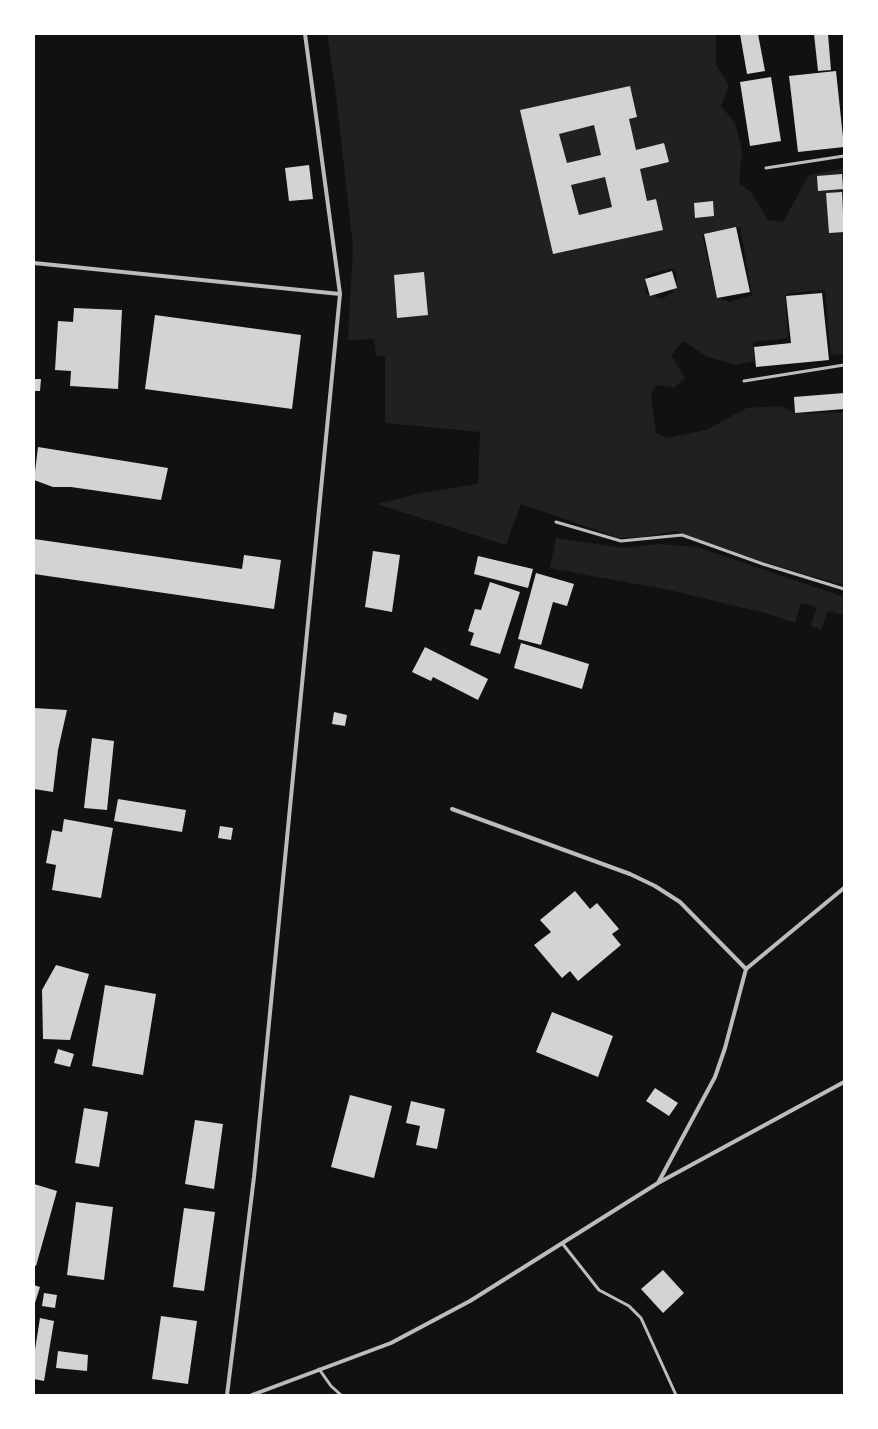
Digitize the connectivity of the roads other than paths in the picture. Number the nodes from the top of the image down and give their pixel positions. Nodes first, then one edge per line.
1 (305, 34) edge
2 (844, 156) edge
3 (766, 168) dead end
4 (34, 263) edge
5 (340, 294) junction
6 (844, 365) edge
7 (744, 381) dead end
8 (556, 522) dead end
9 (844, 589) edge
10 (452, 809) dead end
11 (844, 888) edge
12 (746, 969) junction
13 (844, 1082) edge
14 (658, 1183) junction
15 (562, 1243) junction
16 (319, 1369) junction
17 (227, 1395) edge
18 (252, 1395) edge
19 (341, 1395) edge
20 (676, 1395) edge

1 - 5 street
2 - 3 lane
4 - 5 street
5 - 17 street
6 - 7 lane
8 - 9 lane
10 - 12 street
11 - 12 street
12 - 14 street
13 - 14 street
14 - 15 street
15 - 16 street
15 - 20 lane
16 - 18 street
16 - 19 lane

